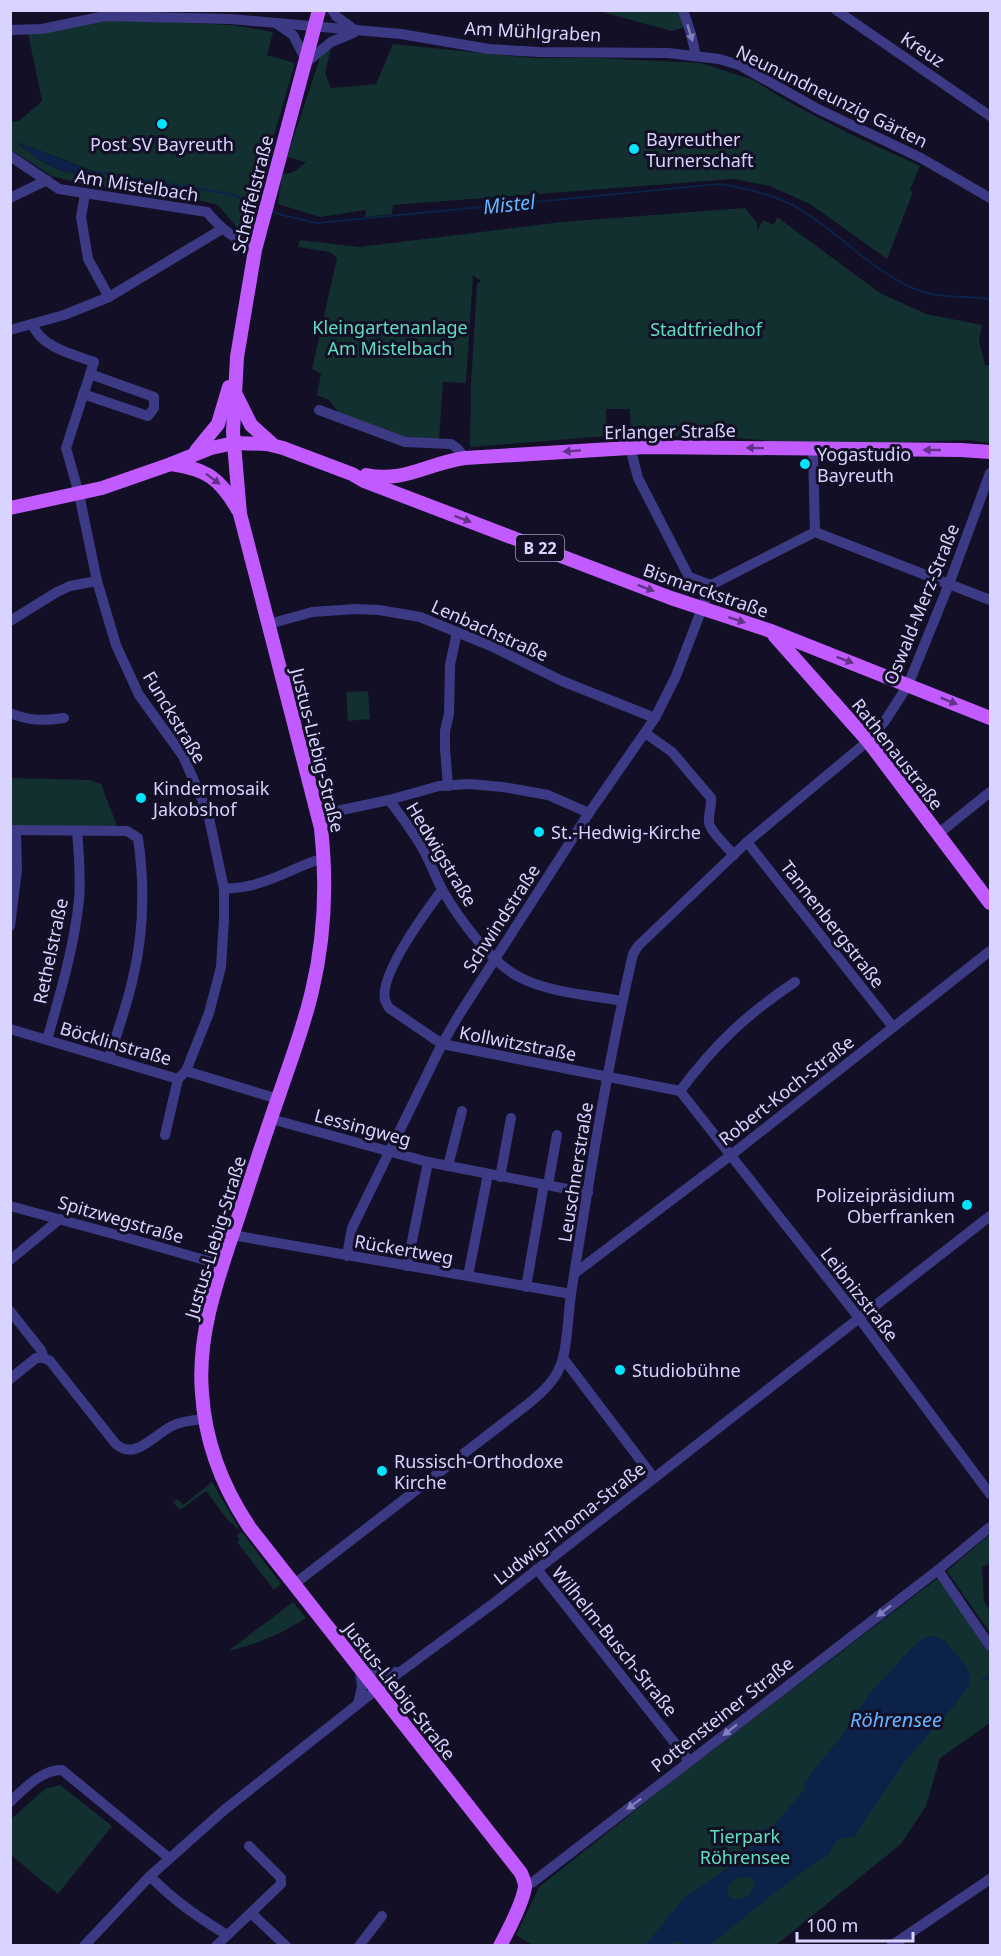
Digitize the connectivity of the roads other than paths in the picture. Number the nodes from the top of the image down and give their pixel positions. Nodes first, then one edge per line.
1 (319, 10) edge
2 (332, 10) edge
3 (683, 10) edge
4 (836, 10) edge
5 (104, 13) edge
6 (272, 21) junction
7 (315, 28) junction
8 (10, 30) edge
9 (356, 31) junction
10 (696, 56) junction
11 (307, 62) junction
12 (990, 116) edge
13 (10, 156) edge
14 (47, 180) junction
15 (85, 194) junction
16 (10, 198) edge
17 (990, 198) edge
18 (222, 229) junction
19 (256, 246) junction
20 (109, 297) junction
21 (32, 324) junction
22 (10, 330) edge
23 (236, 371) junction
24 (90, 374) junction
25 (234, 390) junction
26 (83, 394) junction
27 (319, 410) dead end
28 (234, 443) junction
29 (274, 445) junction
30 (630, 447) junction
31 (813, 449) junction
32 (990, 452) edge
33 (193, 454) junction
34 (465, 458) junction
35 (171, 464) junction
36 (990, 473) edge
37 (352, 474) junction
38 (409, 474) junction
39 (79, 494) junction
40 (409, 498) junction
41 (10, 508) edge
42 (240, 514) junction
43 (815, 532) junction
44 (97, 581) junction
45 (949, 584) junction
46 (711, 585) junction
47 (990, 600) edge
48 (703, 609) junction
49 (10, 621) edge
50 (269, 624) junction
51 (457, 632) junction
52 (774, 636) junction
53 (821, 651) junction
54 (807, 671) junction
55 (908, 685) junction
56 (10, 713) edge
57 (64, 718) dead end
58 (655, 718) junction
59 (990, 718) edge
60 (645, 733) junction
61 (868, 741) junction
62 (448, 786) junction
63 (990, 792) edge
64 (389, 800) junction
65 (589, 813) junction
66 (318, 815) junction
67 (13, 831) edge
68 (77, 831) junction
69 (938, 834) junction
70 (747, 842) junction
71 (734, 855) junction
72 (324, 858) junction
73 (224, 888) junction
74 (442, 890) junction
75 (990, 903) edge
76 (10, 926) edge
77 (990, 951) edge
78 (495, 959) junction
79 (795, 982) dead end
80 (622, 1001) junction
81 (893, 1027) junction
82 (10, 1029) edge
83 (47, 1040) junction
84 (442, 1044) junction
85 (109, 1058) junction
86 (186, 1071) junction
87 (607, 1077) junction
88 (178, 1079) junction
89 (680, 1090) junction
90 (278, 1099) junction
91 (462, 1111) dead end
92 (511, 1118) dead end
93 (271, 1119) junction
94 (165, 1135) dead end
95 (557, 1135) dead end
96 (390, 1152) junction
97 (731, 1155) junction
98 (428, 1162) junction
99 (447, 1166) junction
100 (488, 1174) junction
101 (500, 1177) junction
102 (546, 1185) junction
103 (588, 1193) junction
104 (10, 1206) edge
105 (990, 1216) edge
106 (60, 1219) junction
107 (232, 1236) junction
108 (579, 1251) junction
109 (600, 1253) junction
110 (347, 1256) junction
111 (10, 1260) edge
112 (222, 1265) junction
113 (407, 1266) junction
114 (575, 1273) junction
115 (468, 1276) junction
116 (526, 1287) junction
117 (571, 1294) junction
118 (10, 1311) edge
119 (859, 1318) junction
120 (44, 1358) junction
121 (563, 1358) junction
122 (10, 1379) edge
123 (205, 1419) junction
124 (654, 1478) junction
125 (990, 1494) edge
126 (990, 1527) edge
127 (537, 1569) junction
128 (938, 1570) junction
129 (292, 1585) junction
130 (990, 1646) edge
131 (360, 1670) junction
132 (403, 1670) junction
133 (377, 1689) junction
134 (358, 1704) junction
135 (689, 1761) junction
136 (10, 1802) edge
137 (249, 1846) dead end
138 (169, 1858) junction
139 (150, 1876) junction
140 (990, 1879) edge
141 (525, 1885) junction
142 (252, 1914) junction
143 (382, 1916) dead end
144 (227, 1935) junction
145 (84, 1946) edge
146 (216, 1946) edge
147 (286, 1946) edge
148 (359, 1946) edge
149 (500, 1946) edge
150 (891, 1946) edge

1 - 7 main road, Scheffelstraße
2 - 9 street
3 -> 10 street
4 - 12 street, Kreuz
5 - 6 street, Am Mühlgraben
5 - 8 street, Am Mühlgraben
6 - 7 street, Am Mühlgraben
6 - 11 street
7 - 9 street, Am Mühlgraben
7 - 11 main road, Scheffelstraße
9 - 10 street, Am Mühlgraben
9 - 11 street
10 - 17 street, Neunundneunzig Gärten
11 - 19 main road, Scheffelstraße
13 - 14 street, Am Mistelbach
14 - 15 street, Am Mistelbach
14 - 16 street
15 - 18 street, Am Mistelbach
15 - 20 street
18 - 19 street, Am Mistelbach
18 - 20 street
19 - 23 main road, Scheffelstraße
20 - 21 street
21 - 22 street
21 - 24 street
23 - 25 main road, Scheffelstraße
23 - 33 main road
24 - 26 street, Funckstraße
24 - 26 street
25 - 28 main road, Scheffelstraße
25 - 29 main road
26 - 39 street, Funckstraße
27 - 34 street
28 - 29 main road, B 22
28 - 33 main road, B 22
28 - 42 main road, Scheffelstraße
29 - 37 main road, B 22
31 -> 30 main road, Erlanger Straße / B 22
30 -> 34 main road, Erlanger Straße / B 22
30 - 46 street
32 -> 31 main road, Erlanger Straße / B 22
31 - 43 street
33 - 35 main road, B 22
34 - 38 main road, Erlanger Straße / B 22
35 - 39 main road, B 22
35 -> 42 main road
36 - 45 street, Oswald-Merz-Straße
37 - 38 main road, Erlanger Straße / B 22
37 - 40 main road, B 22
38 - 40 main road
39 - 41 main road, B 22
39 - 44 street, Funckstraße
40 -> 48 main road, Bismarckstraße / B 22
42 - 50 main road, Justus-Liebig-Straße
43 - 45 street
43 - 46 street
44 - 49 street
44 - 73 street, Funckstraße
45 - 47 street
45 - 55 street, Oswald-Merz-Straße
46 - 48 street, Schwindstraße
48 -> 52 main road, Bismarckstraße / B 22
48 - 58 street, Schwindstraße
50 - 51 street, Lenbachstraße
50 - 66 main road, Justus-Liebig-Straße
51 - 58 street, Lenbachstraße
51 - 62 street
52 - 53 main road, Bismarckstraße / B 22
52 - 54 main road, Rathenaustraße
53 - 54 main road
53 -> 55 main road, Bismarckstraße / B 22
54 - 61 main road, Rathenaustraße
55 -> 59 main road, Bismarckstraße / B 22
55 - 61 street, Oswald-Merz-Straße
56 - 57 street
58 - 60 street, Schwindstraße
60 - 65 street, Schwindstraße
60 - 71 street
61 - 69 main road, Rathenaustraße
61 - 70 street, Leuschnerstraße
62 - 64 street
62 - 65 street
63 - 69 street
64 - 66 street
64 - 74 street, Hedwigstraße
65 - 78 street, Schwindstraße
66 - 72 main road, Justus-Liebig-Straße
67 - 68 street
67 - 76 street
68 - 83 street, Rethelstraße
68 - 85 street
69 - 75 main road, Rathenaustraße
70 - 71 street, Leuschnerstraße
70 - 81 street, Tannenbergstraße
71 - 80 street, Leuschnerstraße
72 - 73 street
72 - 90 main road, Justus-Liebig-Straße
73 - 86 street, Funckstraße
74 - 78 street, Hedwigstraße
74 - 84 street, Kollwitzstraße
77 - 81 street, Robert-Koch-Straße
78 - 80 street, Hedwigstraße
78 - 84 street, Schwindstraße
79 - 89 street
80 - 87 street, Leuschnerstraße
81 - 97 street, Robert-Koch-Straße
82 - 83 street, Böcklinstraße
83 - 85 street, Böcklinstraße
84 - 87 street, Kollwitzstraße
84 - 96 street, Schwindstraße
85 - 88 street, Böcklinstraße
86 - 88 street, Böcklinstraße
86 - 90 street, Böcklinstraße
87 - 89 street
87 - 103 street, Leuschnerstraße
88 - 94 street, Böcklinstraße
89 - 97 street, Leibnizstraße
90 - 93 main road, Justus-Liebig-Straße
91 - 99 street
92 - 101 street
93 - 96 street, Lessingweg
93 - 107 main road, Justus-Liebig-Straße
95 - 102 street
96 - 98 street, Lessingweg
96 - 110 street, Schwindstraße
97 - 109 street, Robert-Koch-Straße
97 - 119 street, Leibnizstraße
98 - 99 street, Lessingweg
98 - 113 street
99 - 100 street, Lessingweg
100 - 101 street, Lessingweg
100 - 115 street
101 - 102 street, Lessingweg
102 - 103 street, Lessingweg
102 - 116 street
103 - 108 street, Leuschnerstraße
104 - 106 street, Spitzwegstraße
105 - 119 street, Ludwig-Thoma-Straße
106 - 111 street
106 - 112 street, Spitzwegstraße
107 - 110 street, Rückertweg
107 - 112 main road, Justus-Liebig-Straße
108 - 109 street
108 - 114 street, Leuschnerstraße
109 - 114 street, Robert-Koch-Straße
110 - 113 street, Rückertweg
112 - 123 main road, Justus-Liebig-Straße
113 - 115 street, Rückertweg
114 - 117 street, Leuschnerstraße
115 - 116 street, Rückertweg
116 - 117 street, Rückertweg
117 - 121 street, Leuschnerstraße
118 - 120 street
119 - 124 street, Ludwig-Thoma-Straße
119 - 125 street, Leibnizstraße
120 - 122 street
120 - 123 street
121 - 124 street
121 - 129 street, Leuschnerstraße
123 - 129 main road, Justus-Liebig-Straße
124 - 127 street, Ludwig-Thoma-Straße
126 - 128 street, Pottensteiner Straße
127 - 132 street, Ludwig-Thoma-Straße
127 - 135 street, Wilhelm-Busch-Straße
128 - 130 street
128 -> 135 street, Pottensteiner Straße
129 - 131 main road, Justus-Liebig-Straße
131 - 132 street
131 - 133 main road, Justus-Liebig-Straße
131 - 134 street
132 - 133 street, Ludwig-Thoma-Straße
133 - 134 street, Ludwig-Thoma-Straße
133 - 141 main road, Justus-Liebig-Straße
134 - 138 street, Ludwig-Thoma-Straße
135 -> 141 street, Pottensteiner Straße
136 - 138 street
137 - 142 street
138 - 139 street, Ludwig-Thoma-Straße
139 - 144 street
139 - 145 street, Ludwig-Thoma-Straße
140 - 150 street
141 - 149 main road
142 - 144 street
142 - 147 street
143 - 148 street
144 - 146 street

